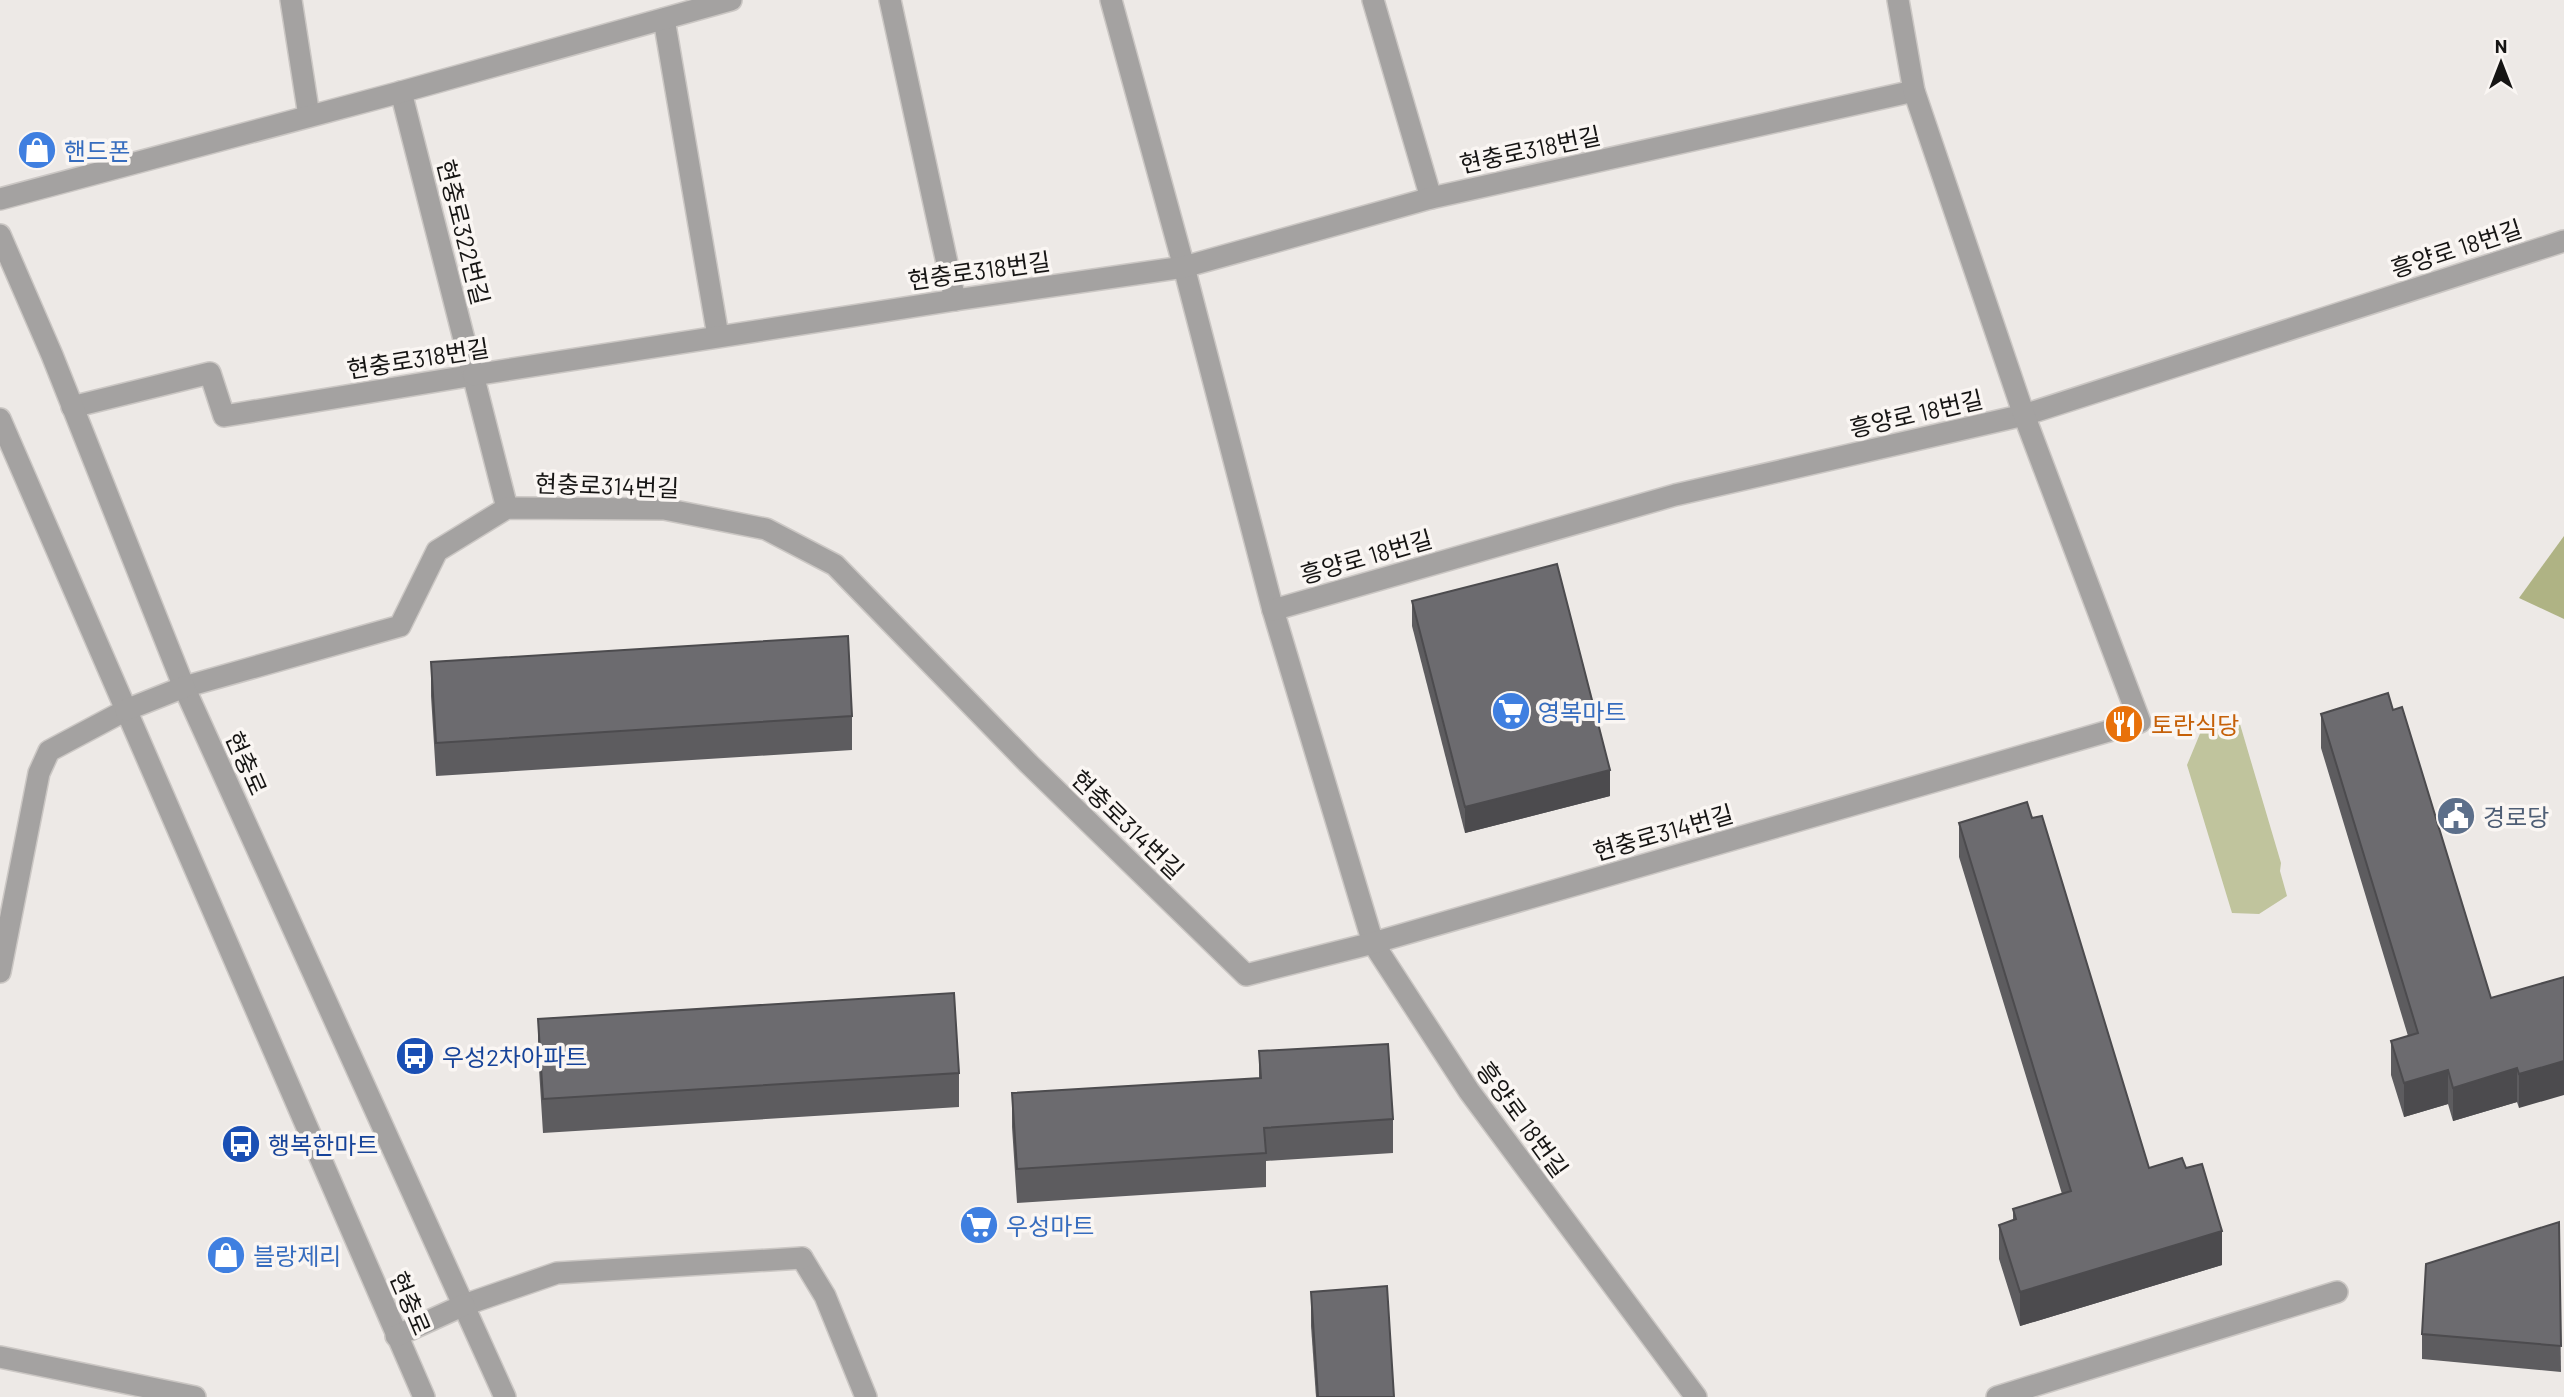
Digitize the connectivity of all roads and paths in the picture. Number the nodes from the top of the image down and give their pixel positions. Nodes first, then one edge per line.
1 (291, 0) edge
2 (731, 0) edge
3 (890, 0) edge
4 (1111, 0) edge
5 (1373, 0) edge
6 (1898, 0) edge
7 (664, 19) junction
8 (1914, 91) junction
9 (401, 92) junction
10 (309, 116) junction
11 (1431, 198) junction
12 (0, 199) edge
13 (0, 235) edge
14 (2564, 241) edge
15 (1184, 267) junction
16 (955, 300) junction
17 (718, 336) junction
18 (474, 375) junction
19 (72, 407) junction
20 (2024, 415) junction
21 (0, 419) edge
22 (507, 508) junction
23 (1273, 610) junction
24 (184, 687) junction
25 (126, 710) junction
26 (1373, 943) junction
27 (0, 972) edge
28 (2337, 1292) dead end
29 (464, 1305) junction
30 (397, 1336) junction
31 (0, 1357) edge
32 (195, 1397) edge
33 (424, 1397) edge
34 (505, 1397) edge
35 (866, 1397) edge
36 (1696, 1397) edge
37 (1997, 1397) edge

1 - 10 street
2 - 7 street
3 - 16 street
4 - 15 street, 흥양로 18번길
5 - 11 street
6 - 8 street
7 - 9 street
7 - 17 street
8 - 11 street, 현충로318번길
8 - 20 street
9 - 10 street
9 - 18 street, 현충로322번길
10 - 12 street
11 - 15 street, 현충로318번길
13 - 19 street, 현충로
14 - 20 street, 흥양로 18번길
15 - 16 street, 현충로318번길
15 - 23 street, 흥양로 18번길
16 - 17 street, 현충로318번길
17 - 18 street, 현충로318번길
18 - 19 street, 현충로318번길
18 - 22 street, 현충로322번길
19 - 24 street, 현충로
20 - 23 street, 흥양로 18번길
20 - 26 street, 현충로314번길
21 - 25 street, 현충로
22 - 24 street, 현충로314번길
22 - 26 street, 현충로314번길
23 - 26 street, 흥양로 18번길
24 - 25 street, 현충로314번길
24 - 29 street, 현충로
25 - 27 street, 현충로314번길
25 - 30 street, 현충로
26 - 36 street, 흥양로 18번길
28 - 37 street
29 - 30 street
29 - 34 street, 현충로
29 - 35 street, 현충로
30 - 33 street, 현충로
31 - 32 street

